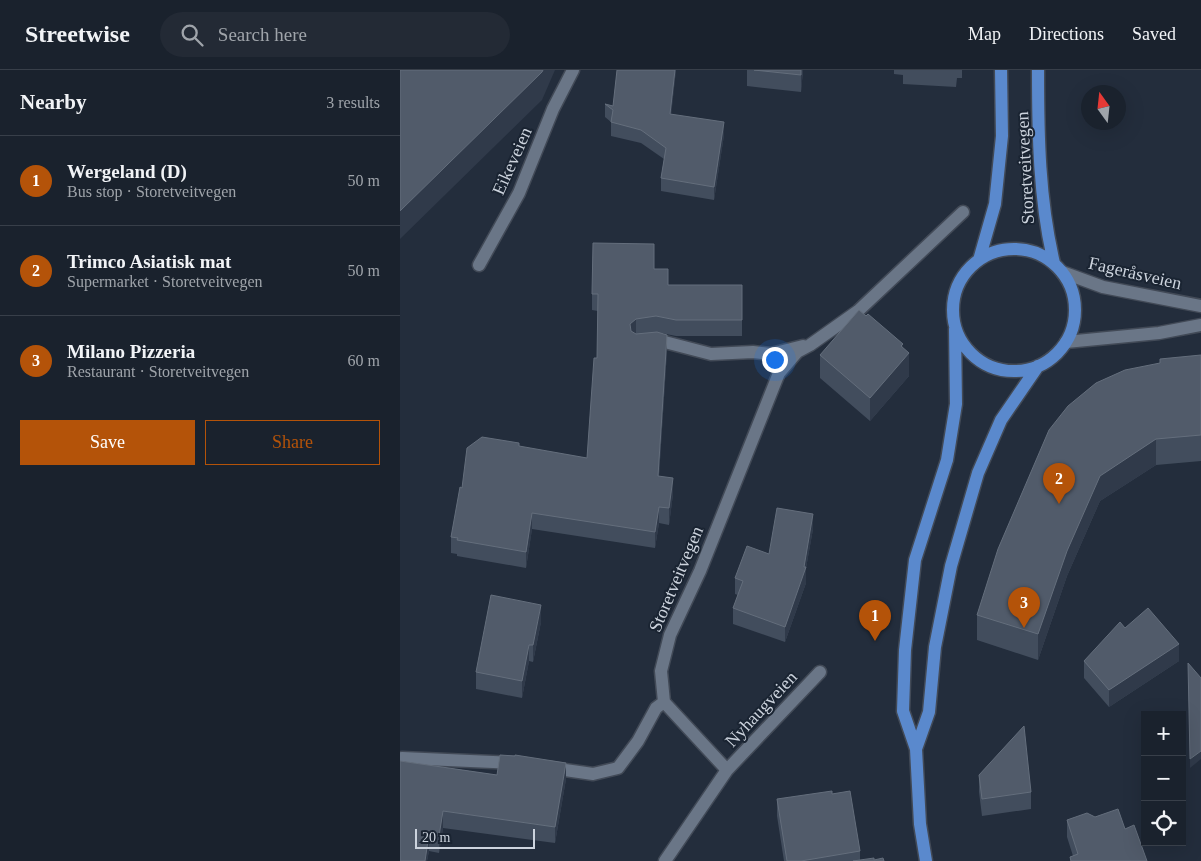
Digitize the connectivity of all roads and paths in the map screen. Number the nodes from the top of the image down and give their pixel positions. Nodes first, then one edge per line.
1 (573, 70) edge
2 (1001, 70) edge
3 (1038, 70) edge
4 (963, 212) dead end
5 (978, 260) junction
6 (479, 265) dead end
7 (1058, 268) junction
8 (1201, 306) edge
9 (1201, 325) edge
10 (955, 329) junction
11 (1066, 342) junction
12 (638, 343) edge
13 (810, 345) junction
14 (1038, 366) junction
15 (820, 672) dead end
16 (664, 702) junction
17 (916, 749) junction
18 (402, 758) dead end
19 (727, 770) junction
20 (664, 861) edge
21 (926, 861) edge

1 - 6 street, Eikeveien
2 - 5 main road, Storetveitvegen
3 - 7 main road, Storetveitvegen
4 - 13 street, Storetveitvegen
5 - 7 main road
5 - 10 main road
7 - 8 street, Fageråsveien
7 - 11 main road
9 - 11 street
10 - 14 main road
10 - 17 main road
11 - 14 main road
12 - 13 street, Storetveitvegen
13 - 16 street, Storetveitvegen
14 - 17 main road
15 - 19 street, Nyhaugveien
16 - 18 street
16 - 19 street, Nyhaugveien
17 - 21 main road
19 - 20 street, Nyhaugveien

